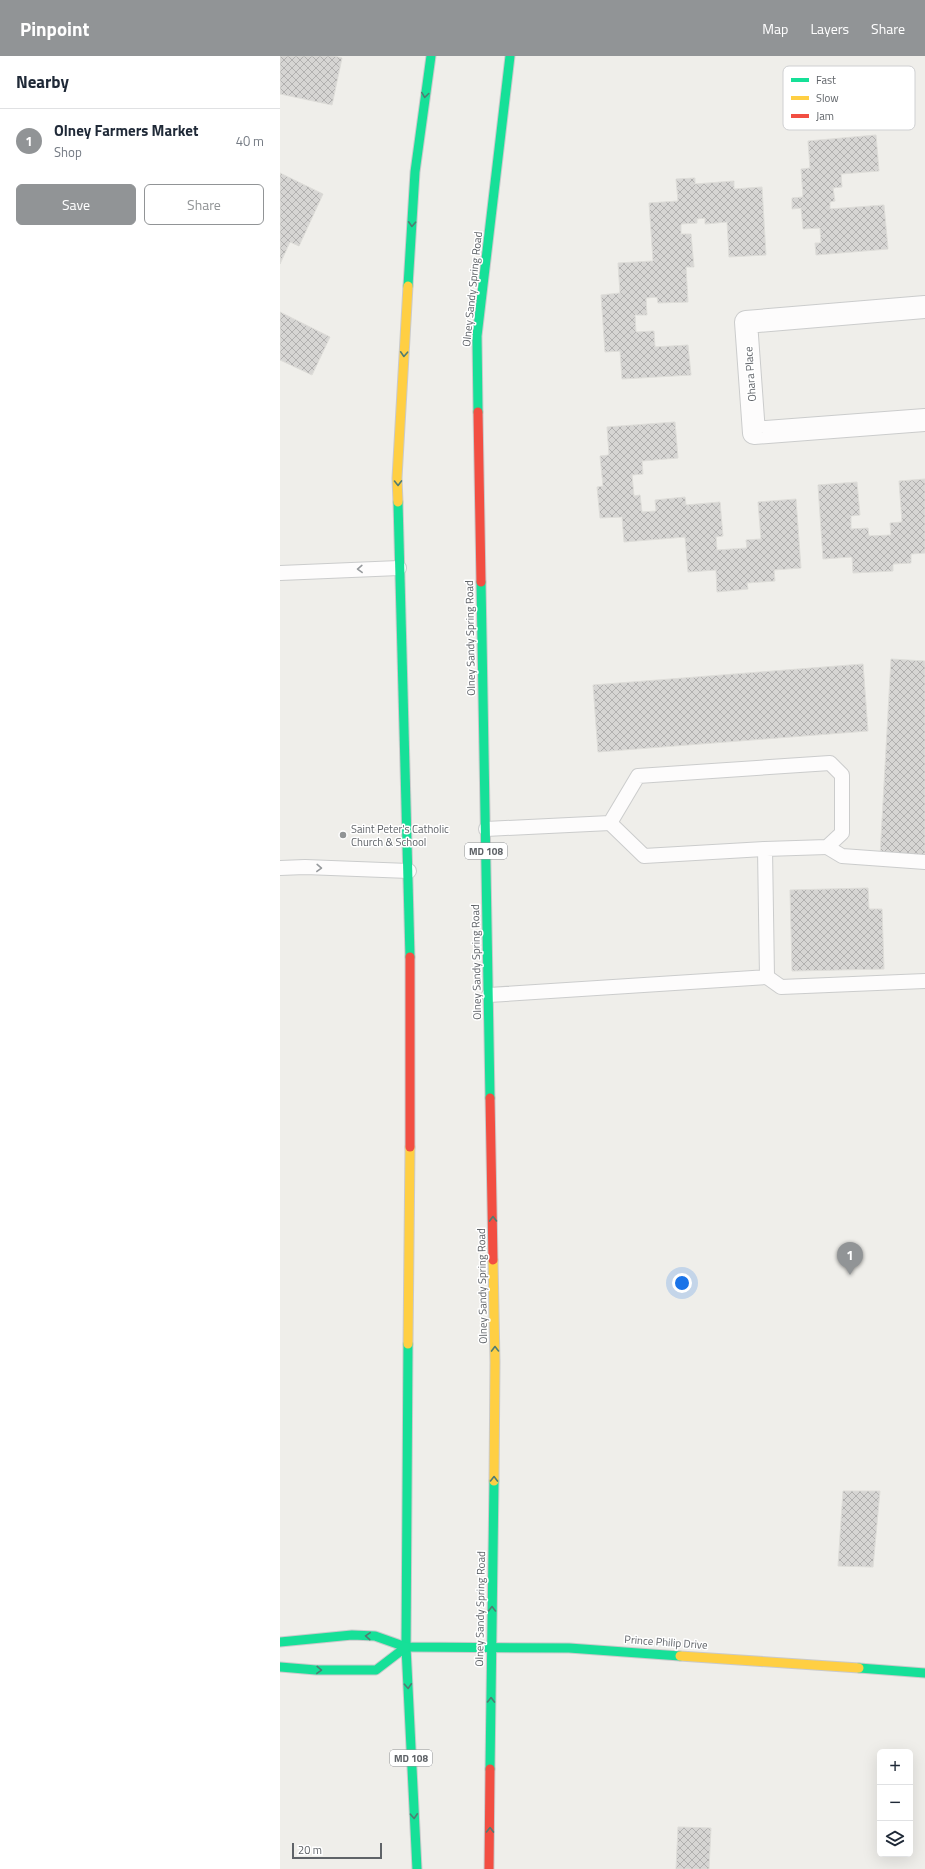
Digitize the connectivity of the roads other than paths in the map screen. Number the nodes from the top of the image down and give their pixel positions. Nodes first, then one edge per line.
1 (430, 56) edge
2 (510, 56) edge
3 (925, 308) edge
4 (925, 420) edge
5 (400, 568) junction
6 (280, 572) edge
7 (610, 823) junction
8 (486, 829) junction
9 (827, 846) junction
10 (765, 849) junction
11 (925, 862) edge
12 (280, 868) edge
13 (409, 871) junction
14 (767, 977) junction
15 (925, 981) edge
16 (489, 995) junction
17 (280, 1642) edge
18 (406, 1647) junction
19 (492, 1648) junction
20 (280, 1667) edge
21 (925, 1673) edge
22 (417, 1869) edge
23 (489, 1869) edge

1 -> 5 main road, MD 108
2 - 8 main road, Olney Sandy Spring Road / MD 108
3 - 4 street, Ohara Place
5 -> 6 lane
5 - 13 main road, MD 108
7 - 8 lane
7 - 9 lane
7 - 10 lane
8 - 16 main road, Olney Sandy Spring Road / MD 108
9 - 10 lane
9 - 11 lane
10 - 14 lane
12 -> 13 lane
13 - 18 main road, MD 108
14 - 15 lane
14 - 16 lane
19 -> 16 main road, Olney Sandy Spring Road / MD 108
18 -> 17 main road, Prince Philip Drive
18 - 19 main road, Prince Philip Drive
20 -> 18 main road
18 -> 22 main road, MD 108
19 - 21 main road, Prince Philip Drive
23 -> 19 main road, Olney Sandy Spring Road / MD 108

